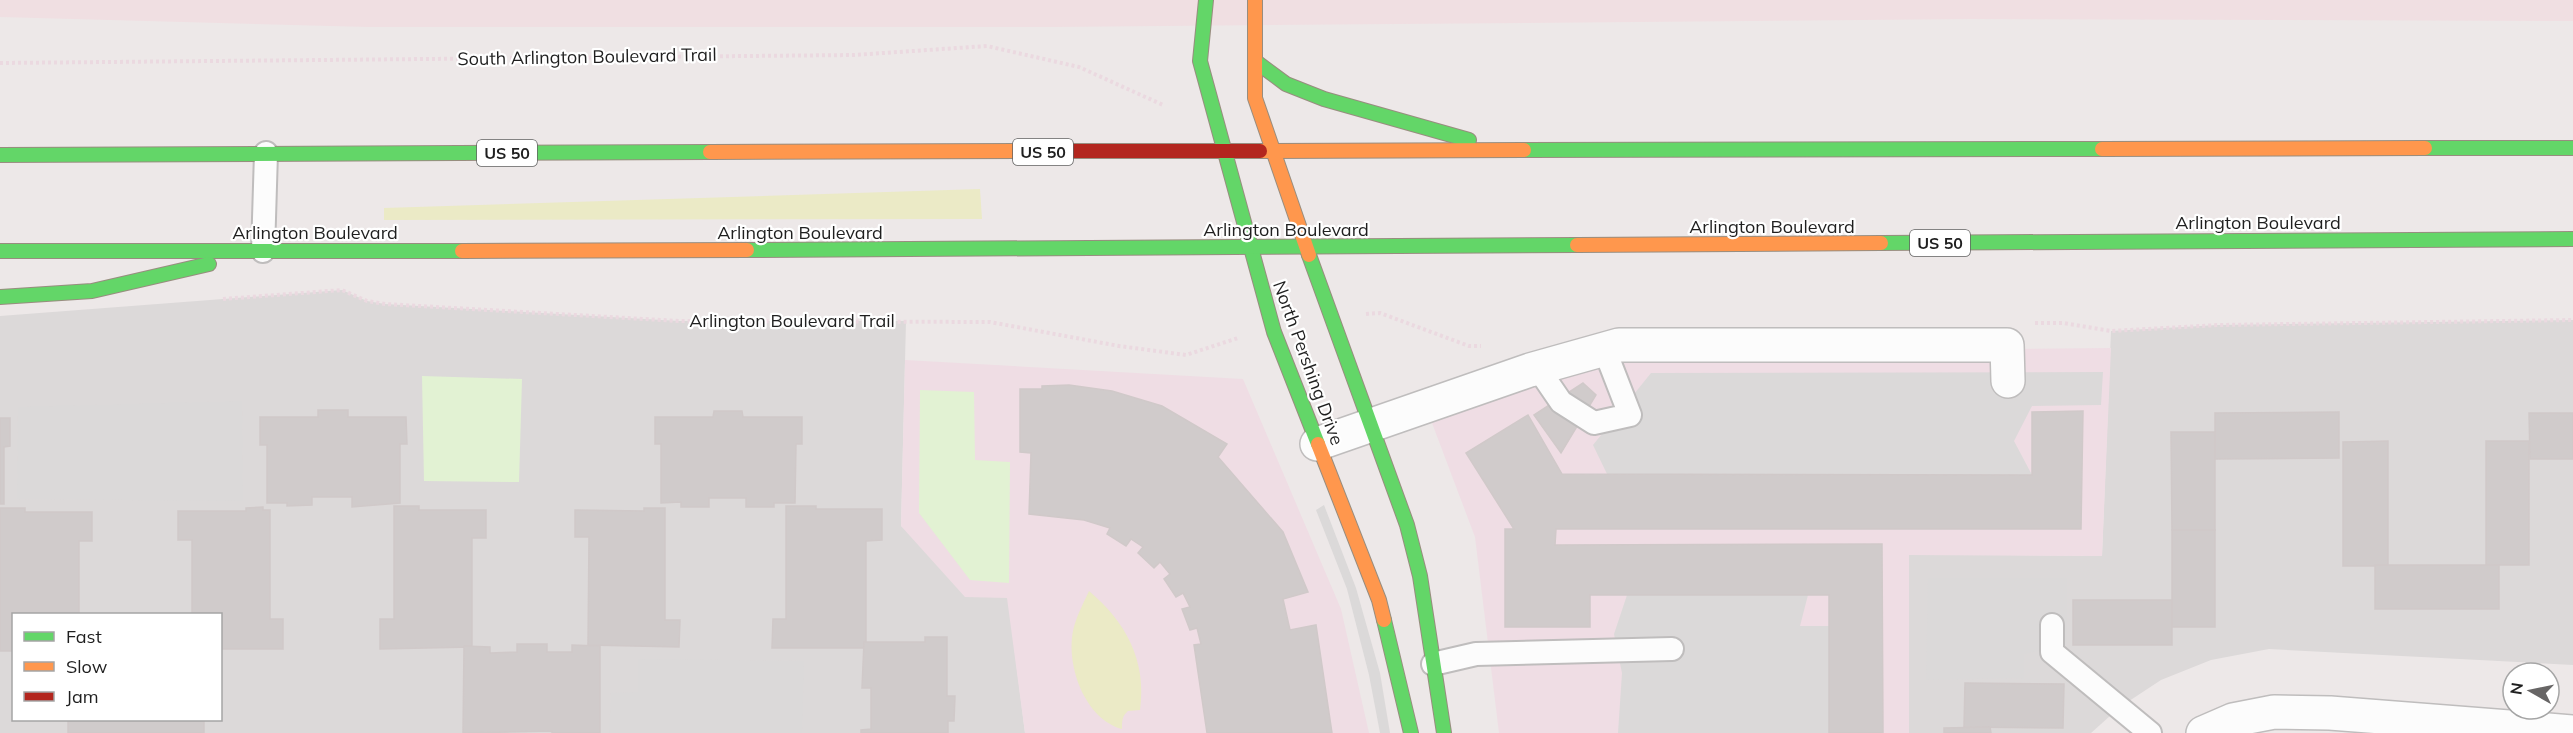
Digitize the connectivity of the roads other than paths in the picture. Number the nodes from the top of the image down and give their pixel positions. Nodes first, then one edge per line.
1 (1206, 0) edge
2 (1255, 0) edge
3 (1255, 61) junction
4 (2573, 148) edge
5 (1224, 151) junction
6 (1274, 151) junction
7 (1509, 151) junction
8 (151, 153) junction
9 (266, 153) junction
10 (0, 155) edge
11 (58, 168) dead end
12 (2573, 239) edge
13 (1250, 248) junction
14 (1306, 248) junction
15 (0, 251) edge
16 (263, 251) junction
17 (0, 297) edge
18 (1604, 348) junction
19 (1538, 368) junction
20 (2008, 381) dead end
21 (1370, 425) junction
22 (1317, 444) junction
23 (2052, 626) dead end
24 (1672, 650) dead end
25 (1433, 664) junction
26 (2573, 732) edge
27 (1411, 733) edge
28 (1444, 733) edge
29 (2150, 733) edge
30 (2203, 733) edge

1 - 5 main road, North Pershing Drive
2 - 3 main road, North Pershing Drive
3 - 6 main road, North Pershing Drive
3 - 7 main road
4 - 7 main road, US 50
5 - 6 main road, US 50
5 - 9 main road, US 50
5 - 13 main road, North Pershing Drive
6 - 7 main road, US 50
6 - 14 main road, North Pershing Drive
8 - 9 main road, US 50
8 - 10 main road, US 50
8 - 11 main road
9 - 16 lane
12 - 14 main road, Arlington Boulevard / US 50
13 - 14 main road, Arlington Boulevard / US 50
13 - 16 main road, Arlington Boulevard / US 50
13 - 22 main road, North Pershing Drive
14 - 21 main road, North Pershing Drive
15 - 16 main road, Arlington Boulevard / US 50
16 - 17 main road
18 - 19 street
18 - 19 lane
18 - 20 street
19 - 21 street
21 - 22 street
21 - 25 main road, North Pershing Drive
22 - 27 main road, North Pershing Drive
23 - 29 lane
24 - 25 lane
25 - 28 main road, North Pershing Drive
26 - 30 street

